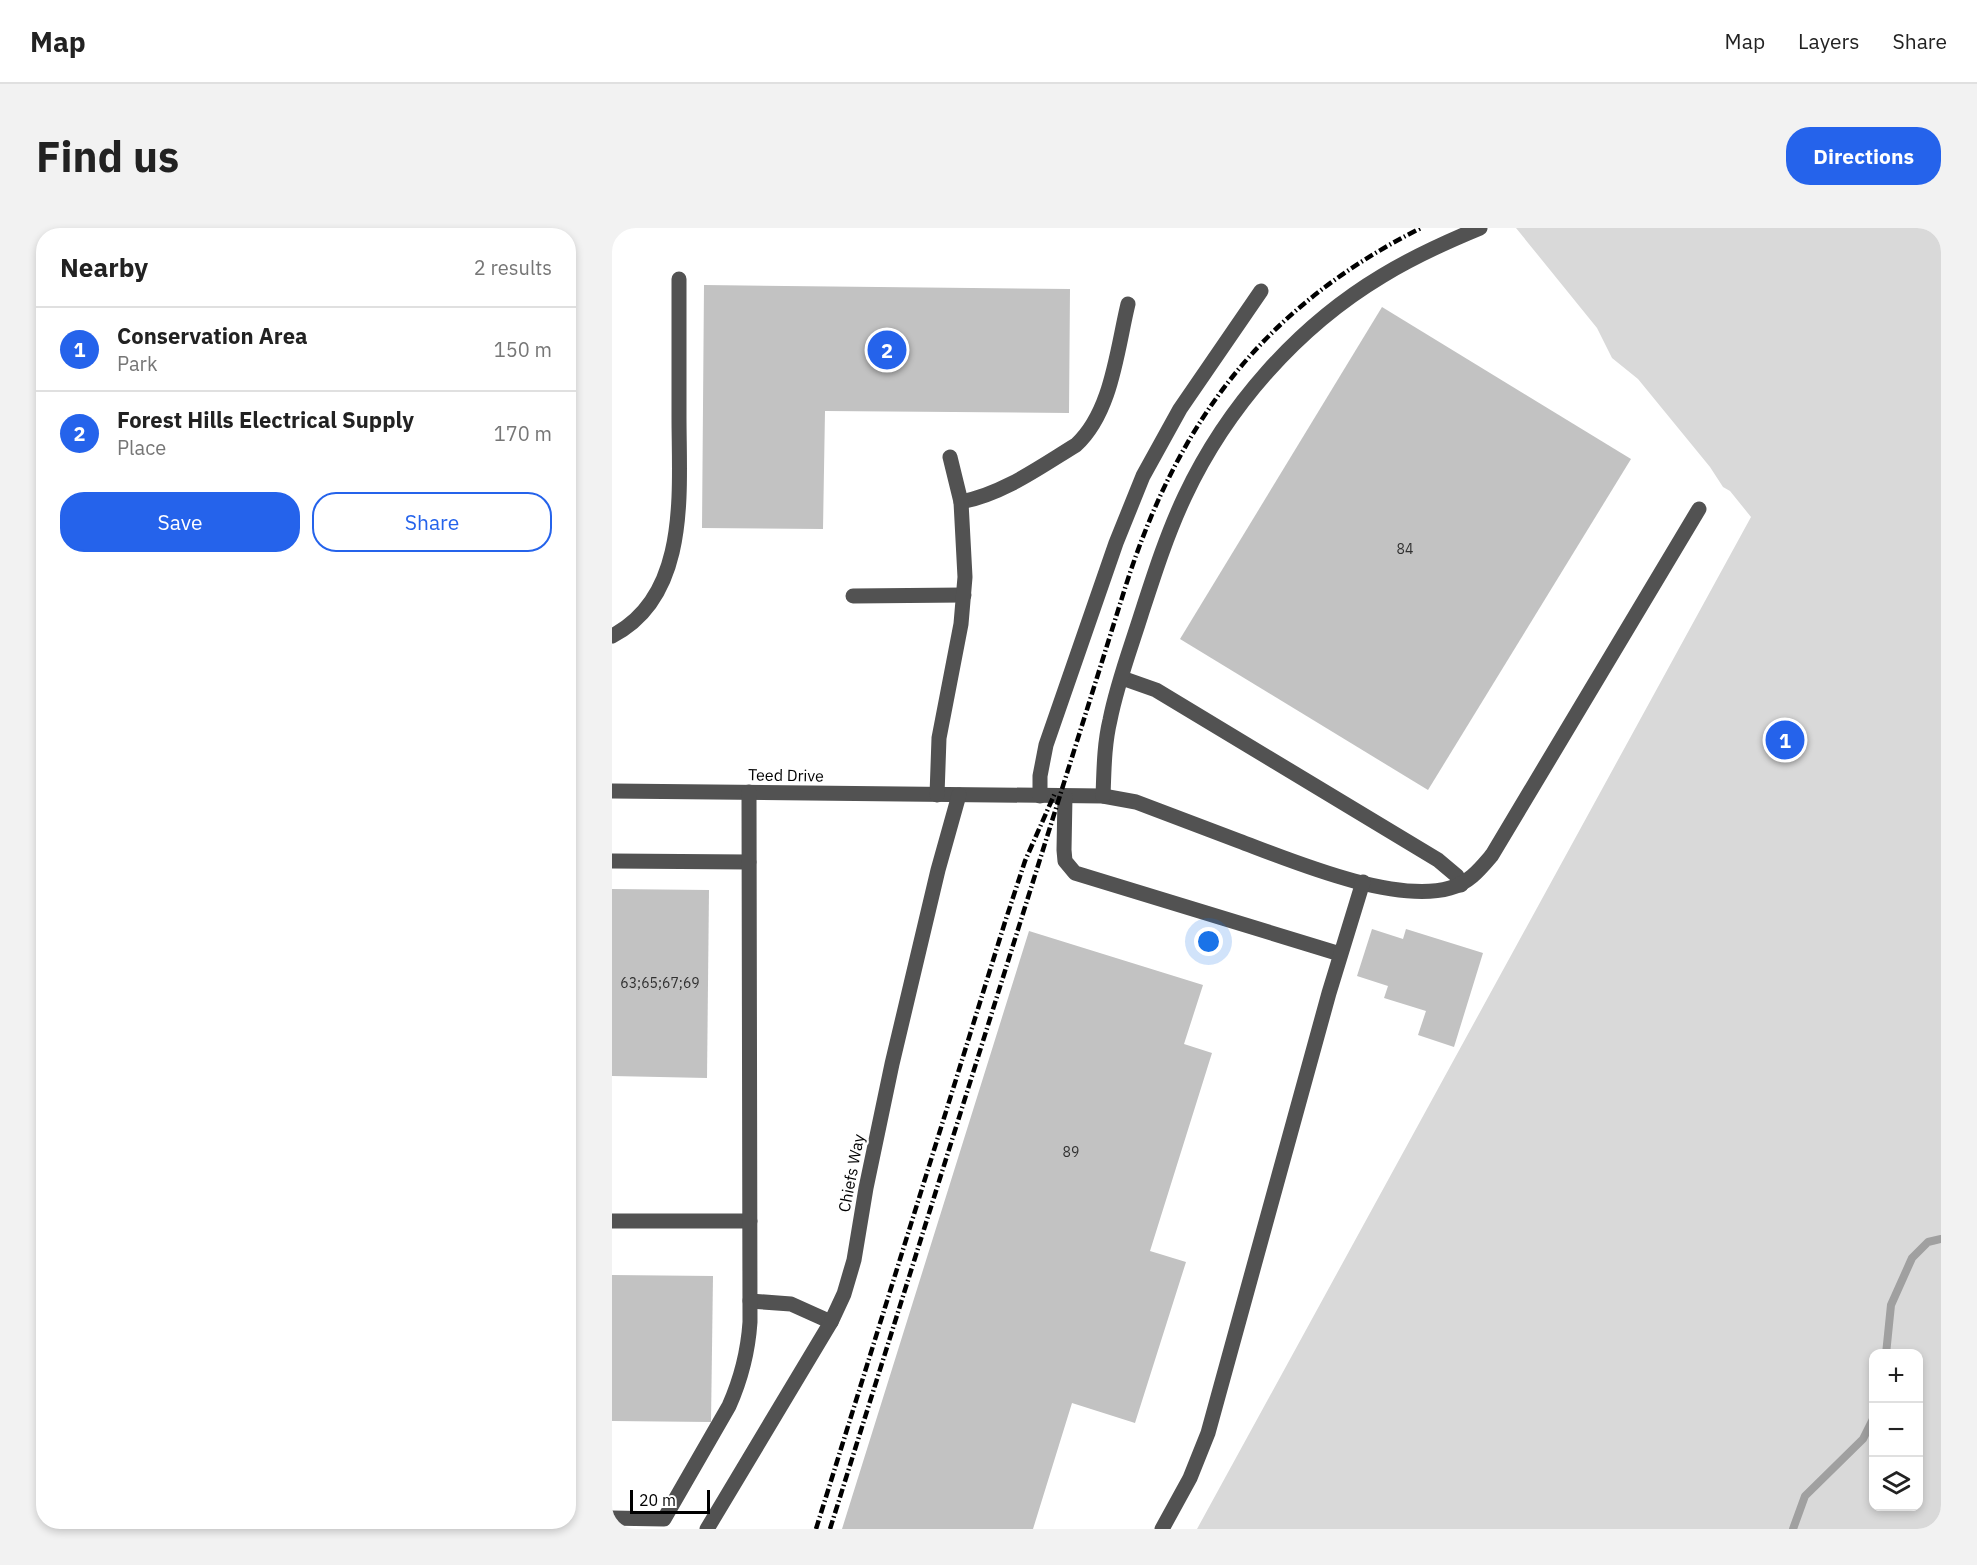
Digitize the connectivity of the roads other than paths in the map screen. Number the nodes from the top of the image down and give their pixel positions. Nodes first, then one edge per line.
1 (1480, 228) edge
2 (680, 279) dead end
3 (1261, 291) dead end
4 (1128, 304) dead end
5 (950, 457) dead end
6 (961, 502) junction
7 (1699, 508) dead end
8 (964, 595) junction
9 (853, 596) dead end
10 (612, 636) edge
11 (1122, 678) junction
12 (612, 790) edge
13 (748, 792) junction
14 (937, 795) junction
15 (959, 795) junction
16 (1040, 796) junction
17 (1065, 796) junction
18 (1103, 796) junction
19 (612, 861) edge
20 (749, 862) junction
21 (1363, 882) junction
22 (1461, 885) junction
23 (1340, 954) junction
24 (612, 1221) edge
25 (750, 1221) junction
26 (750, 1301) junction
27 (831, 1323) junction
28 (612, 1518) edge
29 (707, 1529) edge
30 (1161, 1529) edge

1 - 11 street
2 - 10 street
3 - 16 street
4 - 6 street
5 - 6 street
6 - 8 street
7 - 22 street
8 - 9 street
8 - 14 street
11 - 18 street
11 - 22 street
12 - 13 street, Teed Drive
13 - 14 street, Teed Drive
13 - 20 street
14 - 15 street, Teed Drive
15 - 16 street, Teed Drive
15 - 27 street, Chiefs Way
16 - 17 street, Teed Drive
17 - 18 street, Teed Drive
17 - 23 street
18 - 21 street, Teed Drive
19 - 20 street
20 - 25 street
21 - 22 street, Teed Drive
21 - 23 street
23 - 30 street
24 - 25 street
25 - 26 street
26 - 27 street
26 - 28 street
27 - 29 street, Chiefs Way

